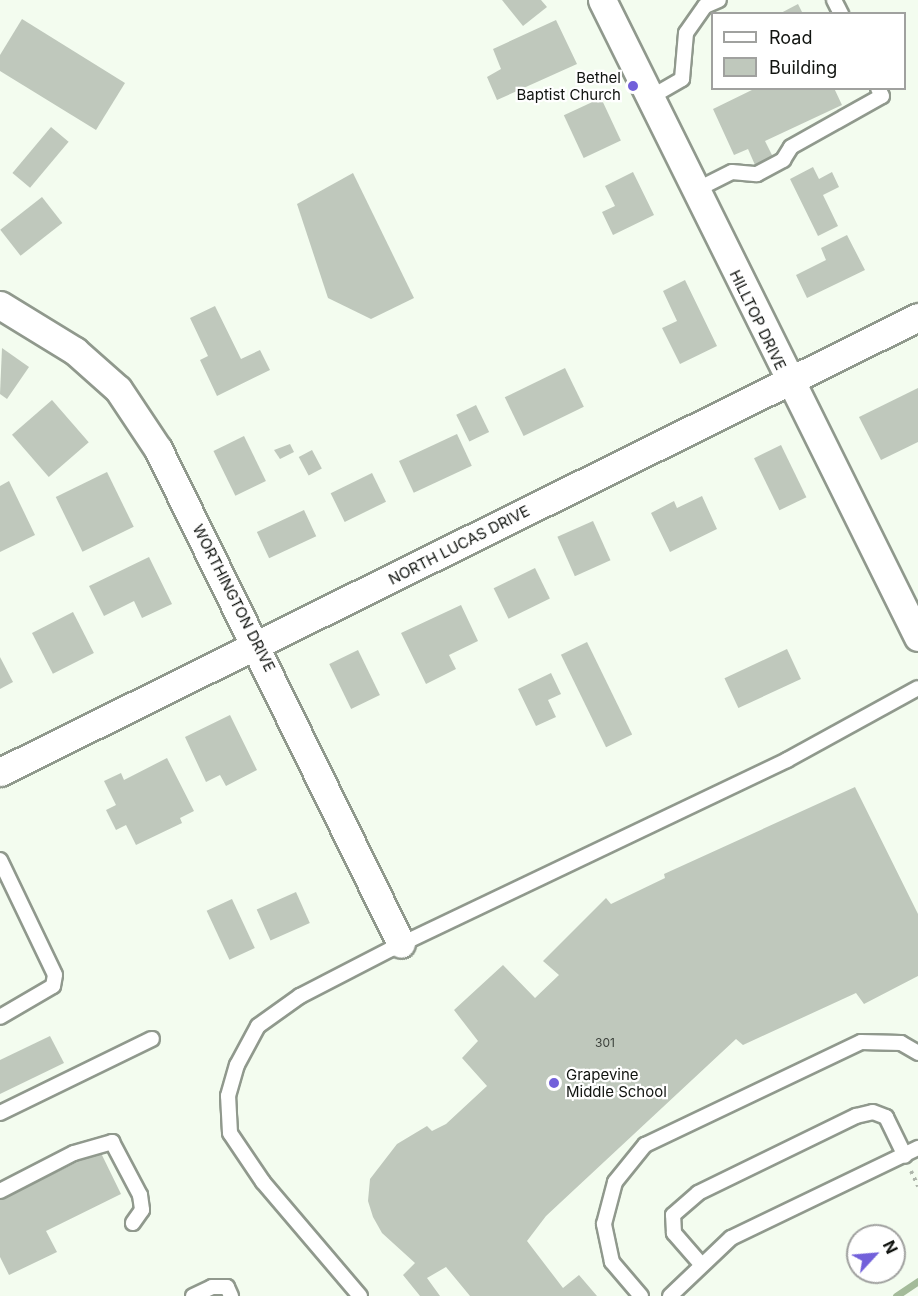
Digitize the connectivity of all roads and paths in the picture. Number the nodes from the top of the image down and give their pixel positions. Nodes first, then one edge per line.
1 (602, 0) edge
2 (719, 0) edge
3 (879, 90) edge
4 (651, 97) junction
5 (696, 190) junction
6 (0, 305) edge
7 (918, 317) edge
8 (787, 381) junction
9 (918, 637) edge
10 (258, 645) junction
11 (918, 688) edge
12 (0, 772) edge
13 (0, 860) edge
14 (401, 944) junction
15 (0, 1017) edge
16 (152, 1039) dead end
17 (918, 1053) edge
18 (0, 1113) edge
19 (918, 1149) edge
20 (905, 1156) junction
21 (0, 1191) edge
22 (133, 1223) dead end
23 (700, 1263) junction
24 (193, 1296) edge
25 (231, 1296) edge
26 (360, 1296) edge
27 (641, 1296) edge
28 (670, 1296) edge

1 - 4 street, HILLTOP DRIVE
2 - 4 lane
3 - 5 lane
4 - 5 street, HILLTOP DRIVE
5 - 8 street, HILLTOP DRIVE
6 - 10 street, WORTHINGTON DRIVE
7 - 8 street, NORTH LUCAS DRIVE
8 - 9 street, HILLTOP DRIVE
8 - 10 street, NORTH LUCAS DRIVE
10 - 12 street, NORTH LUCAS DRIVE
10 - 14 street, WORTHINGTON DRIVE
11 - 14 lane
13 - 15 lane
14 - 26 lane
16 - 18 lane
17 - 27 lane
19 - 20 lane
20 - 23 lane
20 - 23 lane
21 - 22 lane
23 - 28 lane
24 - 25 lane

